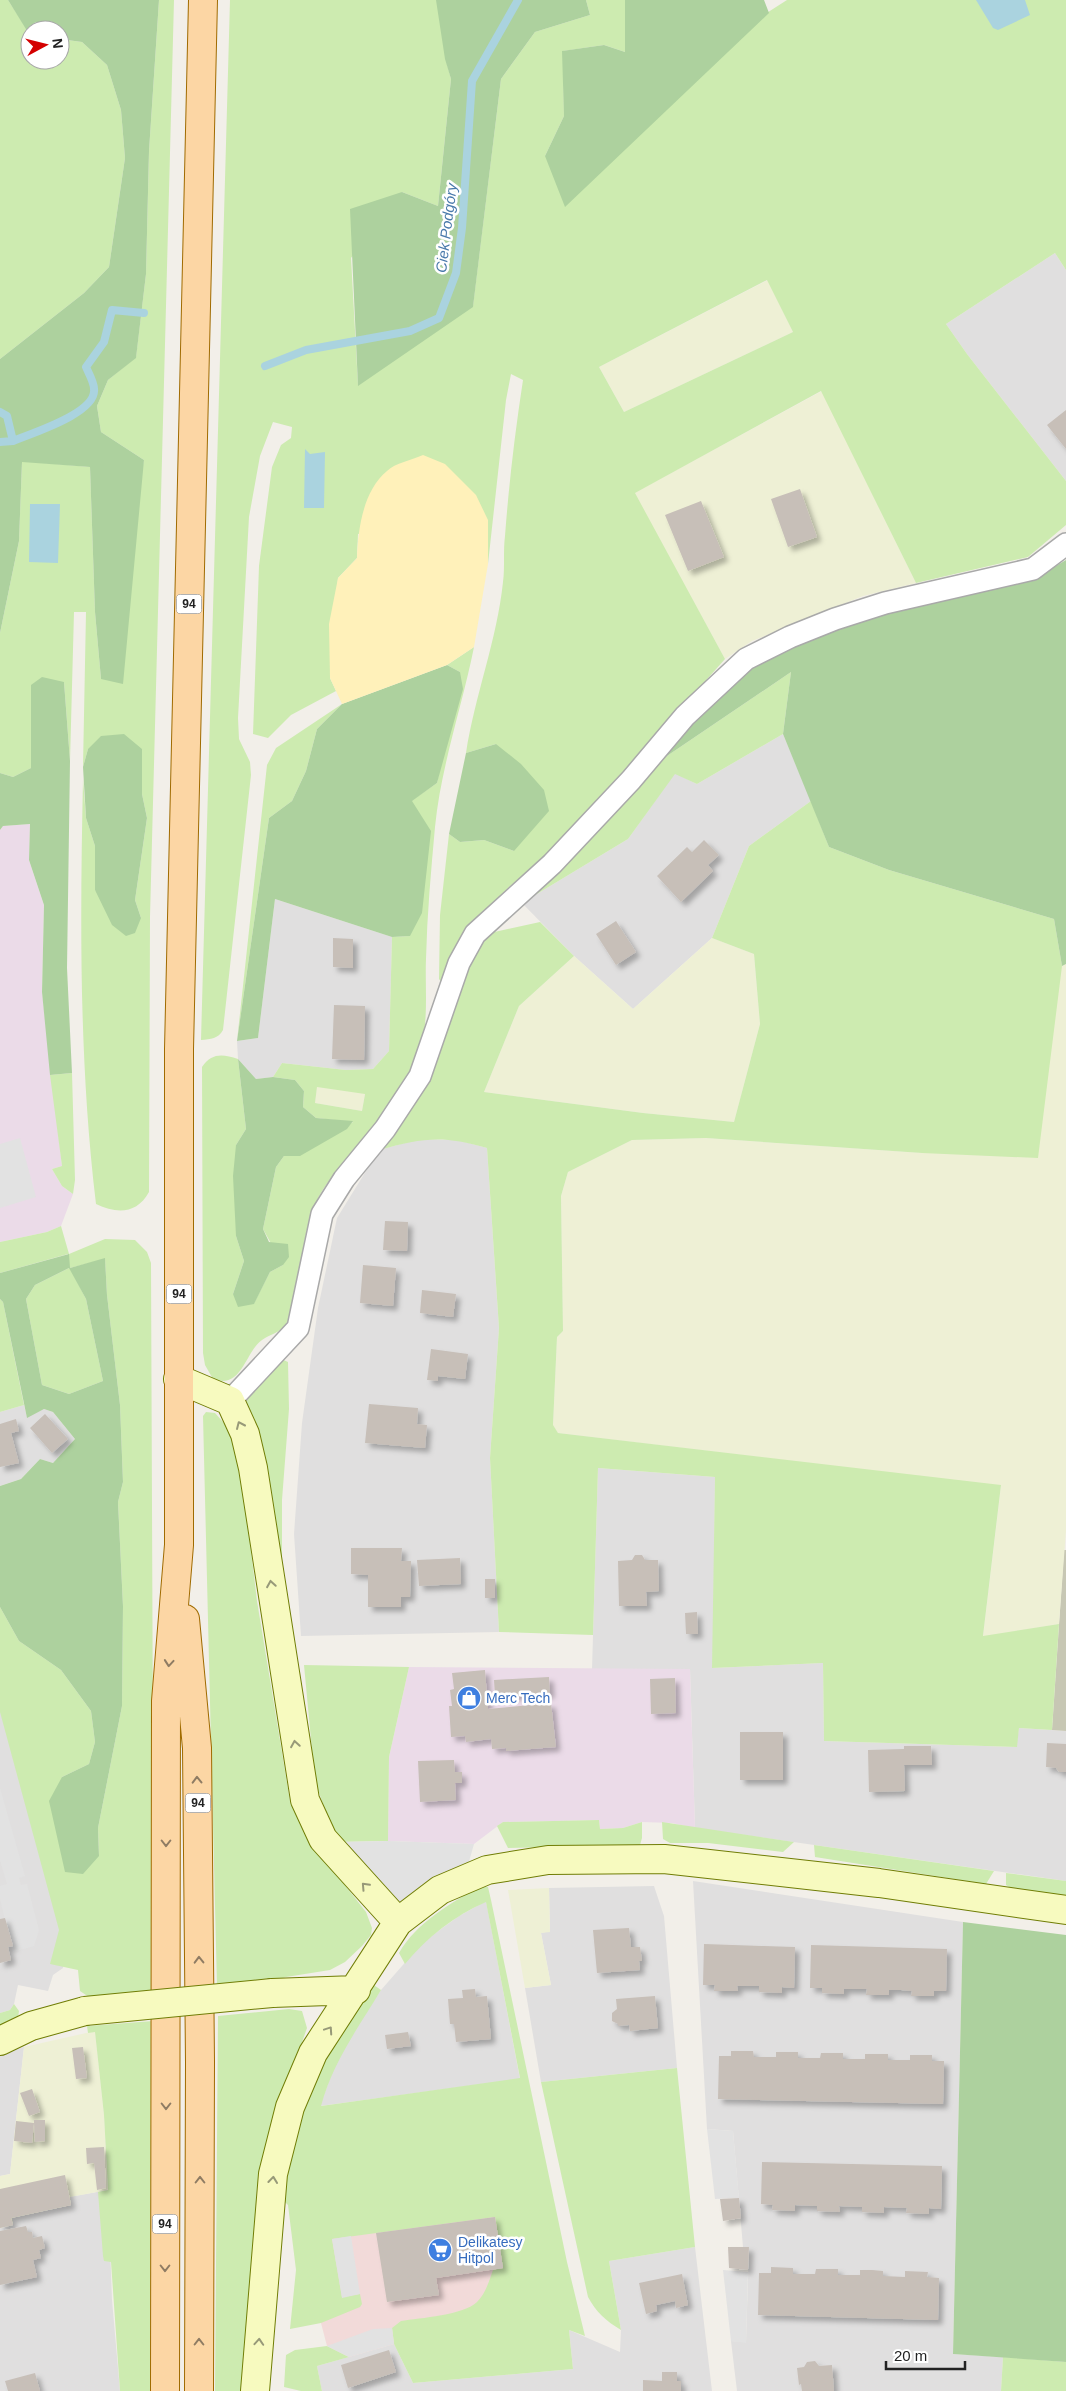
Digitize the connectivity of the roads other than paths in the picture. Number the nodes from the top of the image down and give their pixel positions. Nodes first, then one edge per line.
1 (203, 0) edge
2 (1066, 544) edge
3 (178, 1379) junction
4 (230, 1401) junction
5 (179, 1545) junction
6 (1066, 1910) edge
7 (398, 1922) junction
8 (356, 1990) junction
9 (0, 2041) edge
10 (165, 2391) edge
11 (199, 2391) edge
12 (256, 2391) edge

1 - 3 main road, 94
2 - 4 street
3 - 4 street
3 - 5 main road, 94
7 -> 4 street
5 -> 10 main road, 94
11 -> 5 main road, 94
6 - 7 street
7 - 8 street
8 - 9 street, bridge
12 -> 8 street

